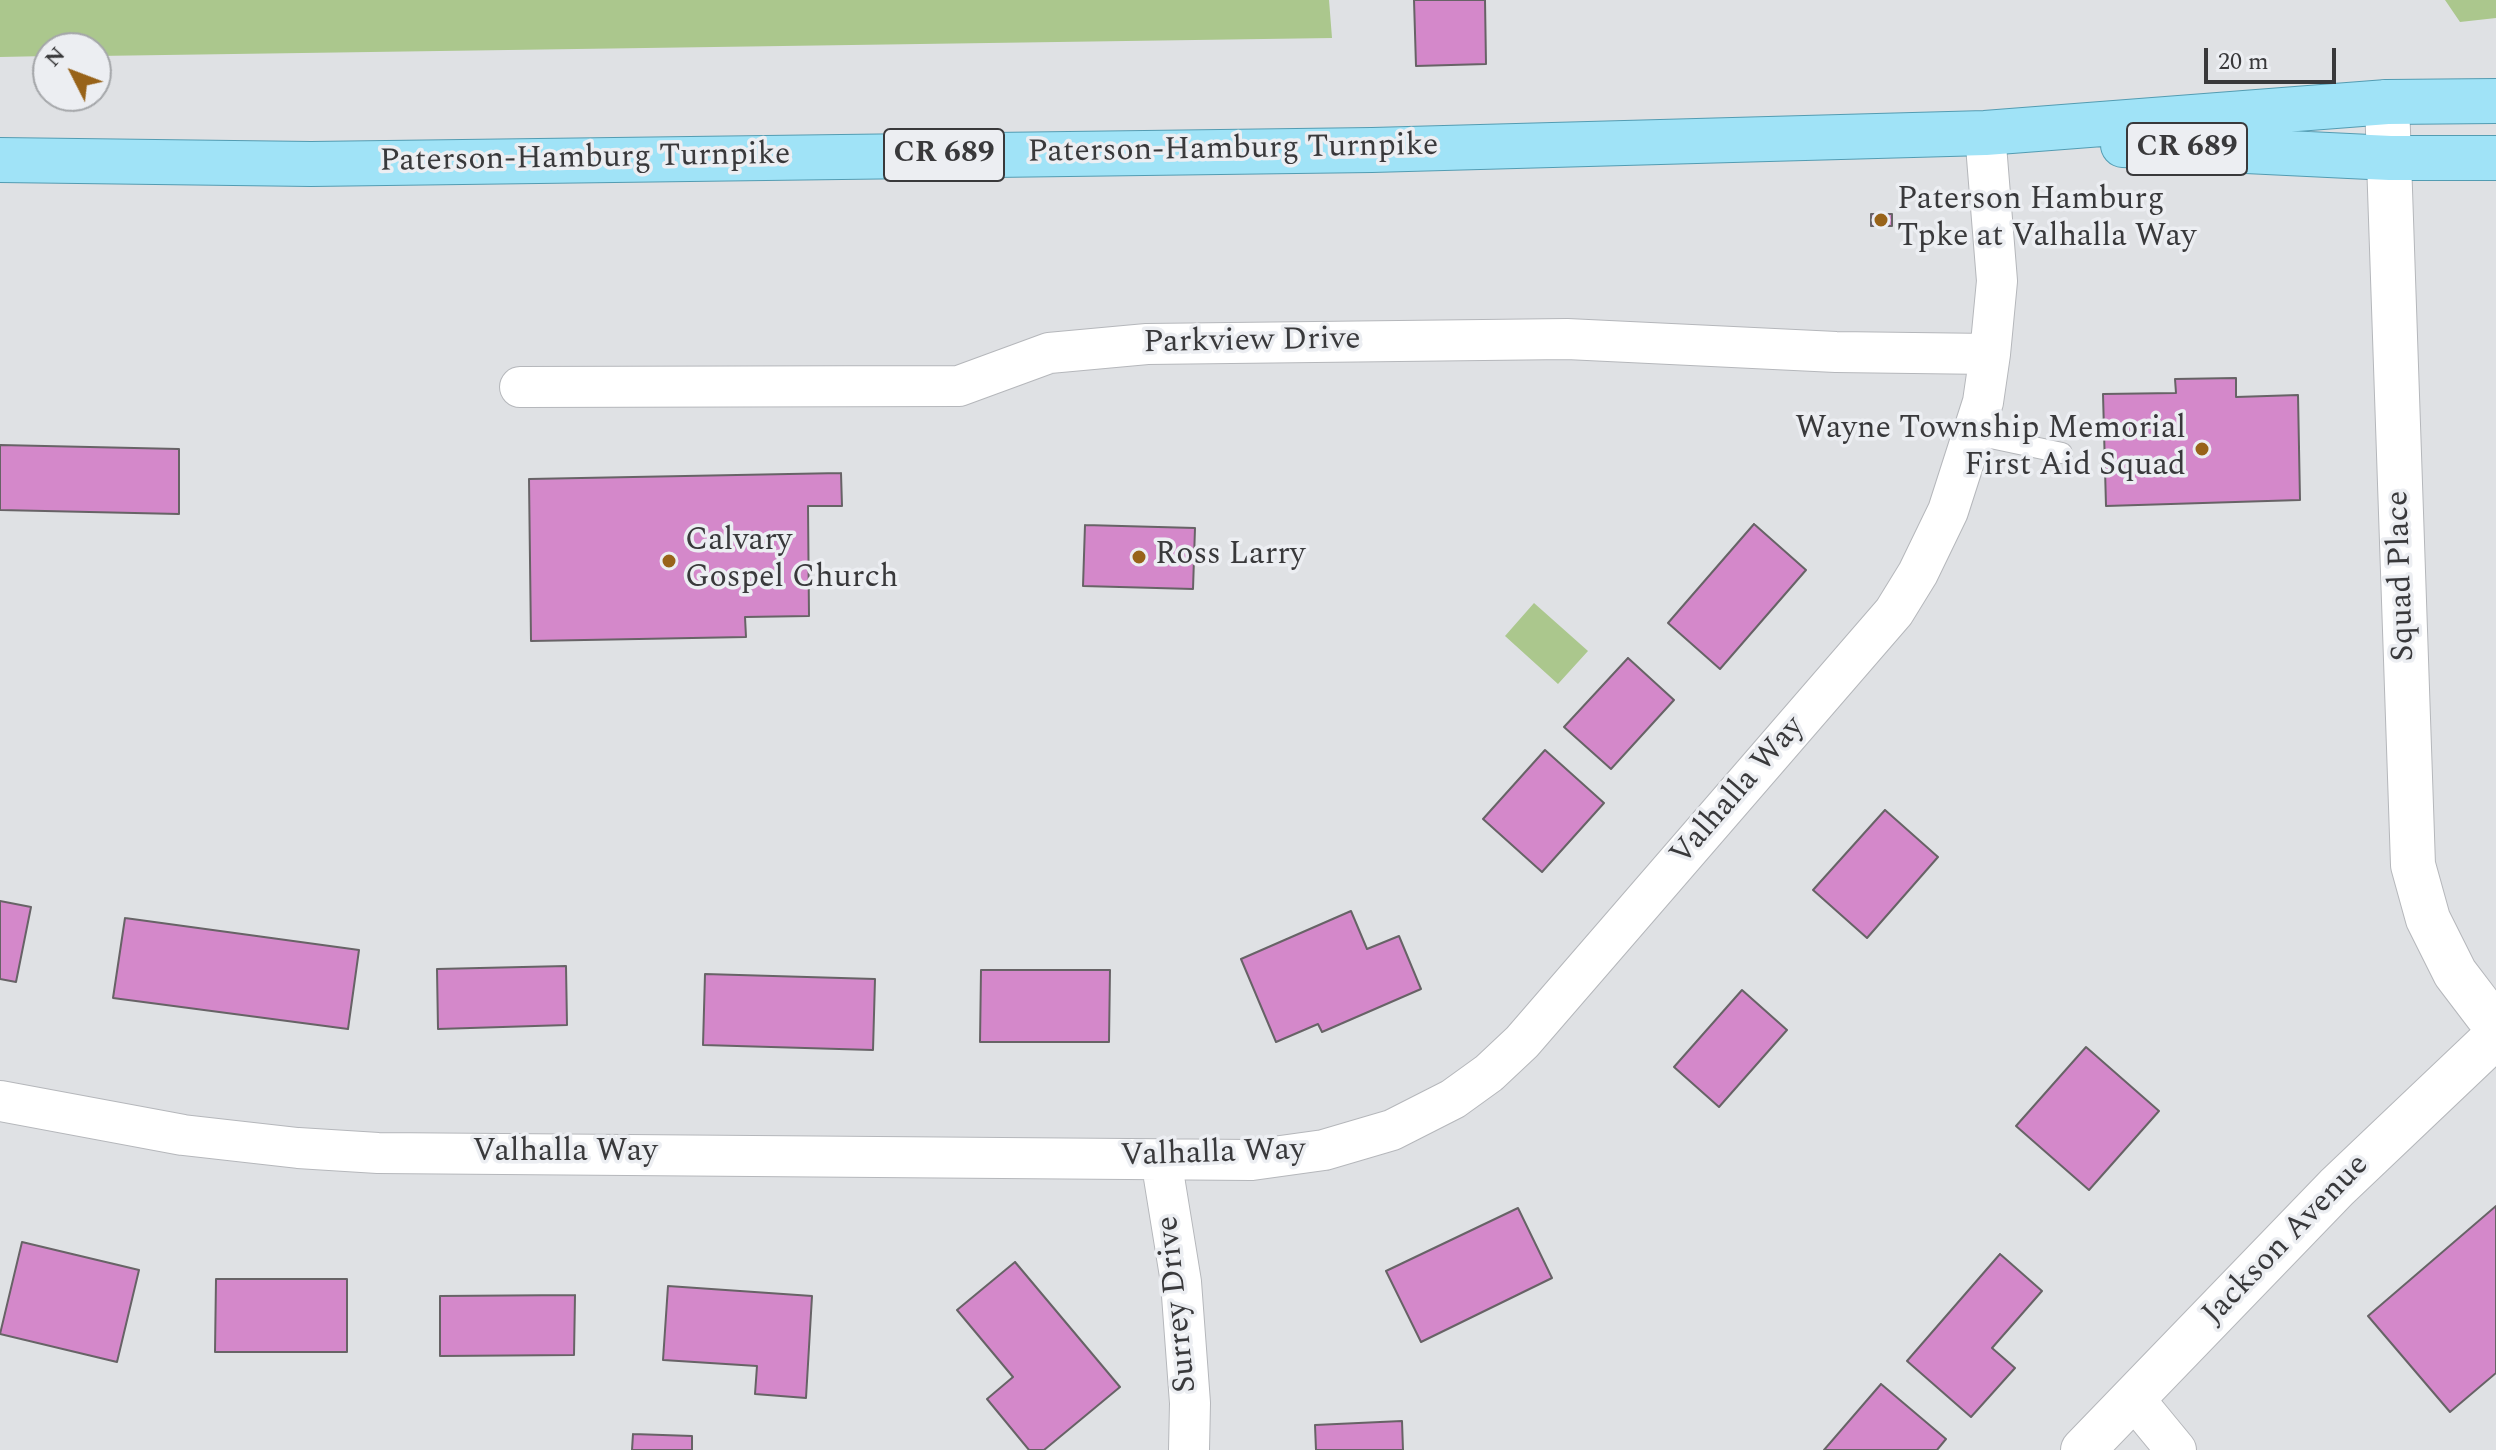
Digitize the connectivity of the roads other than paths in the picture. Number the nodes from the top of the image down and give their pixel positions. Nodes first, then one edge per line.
1 (2496, 101) edge
2 (2387, 102) junction
3 (1985, 133) junction
4 (2390, 158) junction
5 (2496, 158) edge
6 (0, 160) edge
7 (1990, 354) junction
8 (520, 387) dead end
9 (1972, 434) junction
10 (2062, 453) dead end
11 (2496, 1027) edge
12 (2496, 1036) edge
13 (0, 1101) edge
14 (1161, 1159) junction
15 (2134, 1399) junction
16 (1189, 1450) edge
17 (2083, 1450) edge
18 (2176, 1450) edge

1 - 2 main road, Paterson-Hamburg Turnpike / CR 689
2 - 3 main road, Paterson-Hamburg Turnpike / CR 689
2 - 4 street, Squad Place
3 - 4 main road, Paterson-Hamburg Turnpike / CR 689
3 - 6 main road, Paterson-Hamburg Turnpike / CR 689
3 - 7 street, Valhalla Way
4 - 5 main road, Paterson-Hamburg Turnpike / CR 689
4 - 11 street, Squad Place
7 - 8 street, Parkview Drive
7 - 9 street, Valhalla Way
9 - 10 lane
9 - 14 street, Valhalla Way
12 - 15 street, Jackson Avenue
13 - 14 street, Valhalla Way
14 - 16 street, Surrey Drive
15 - 17 street, Jackson Avenue
15 - 18 street

